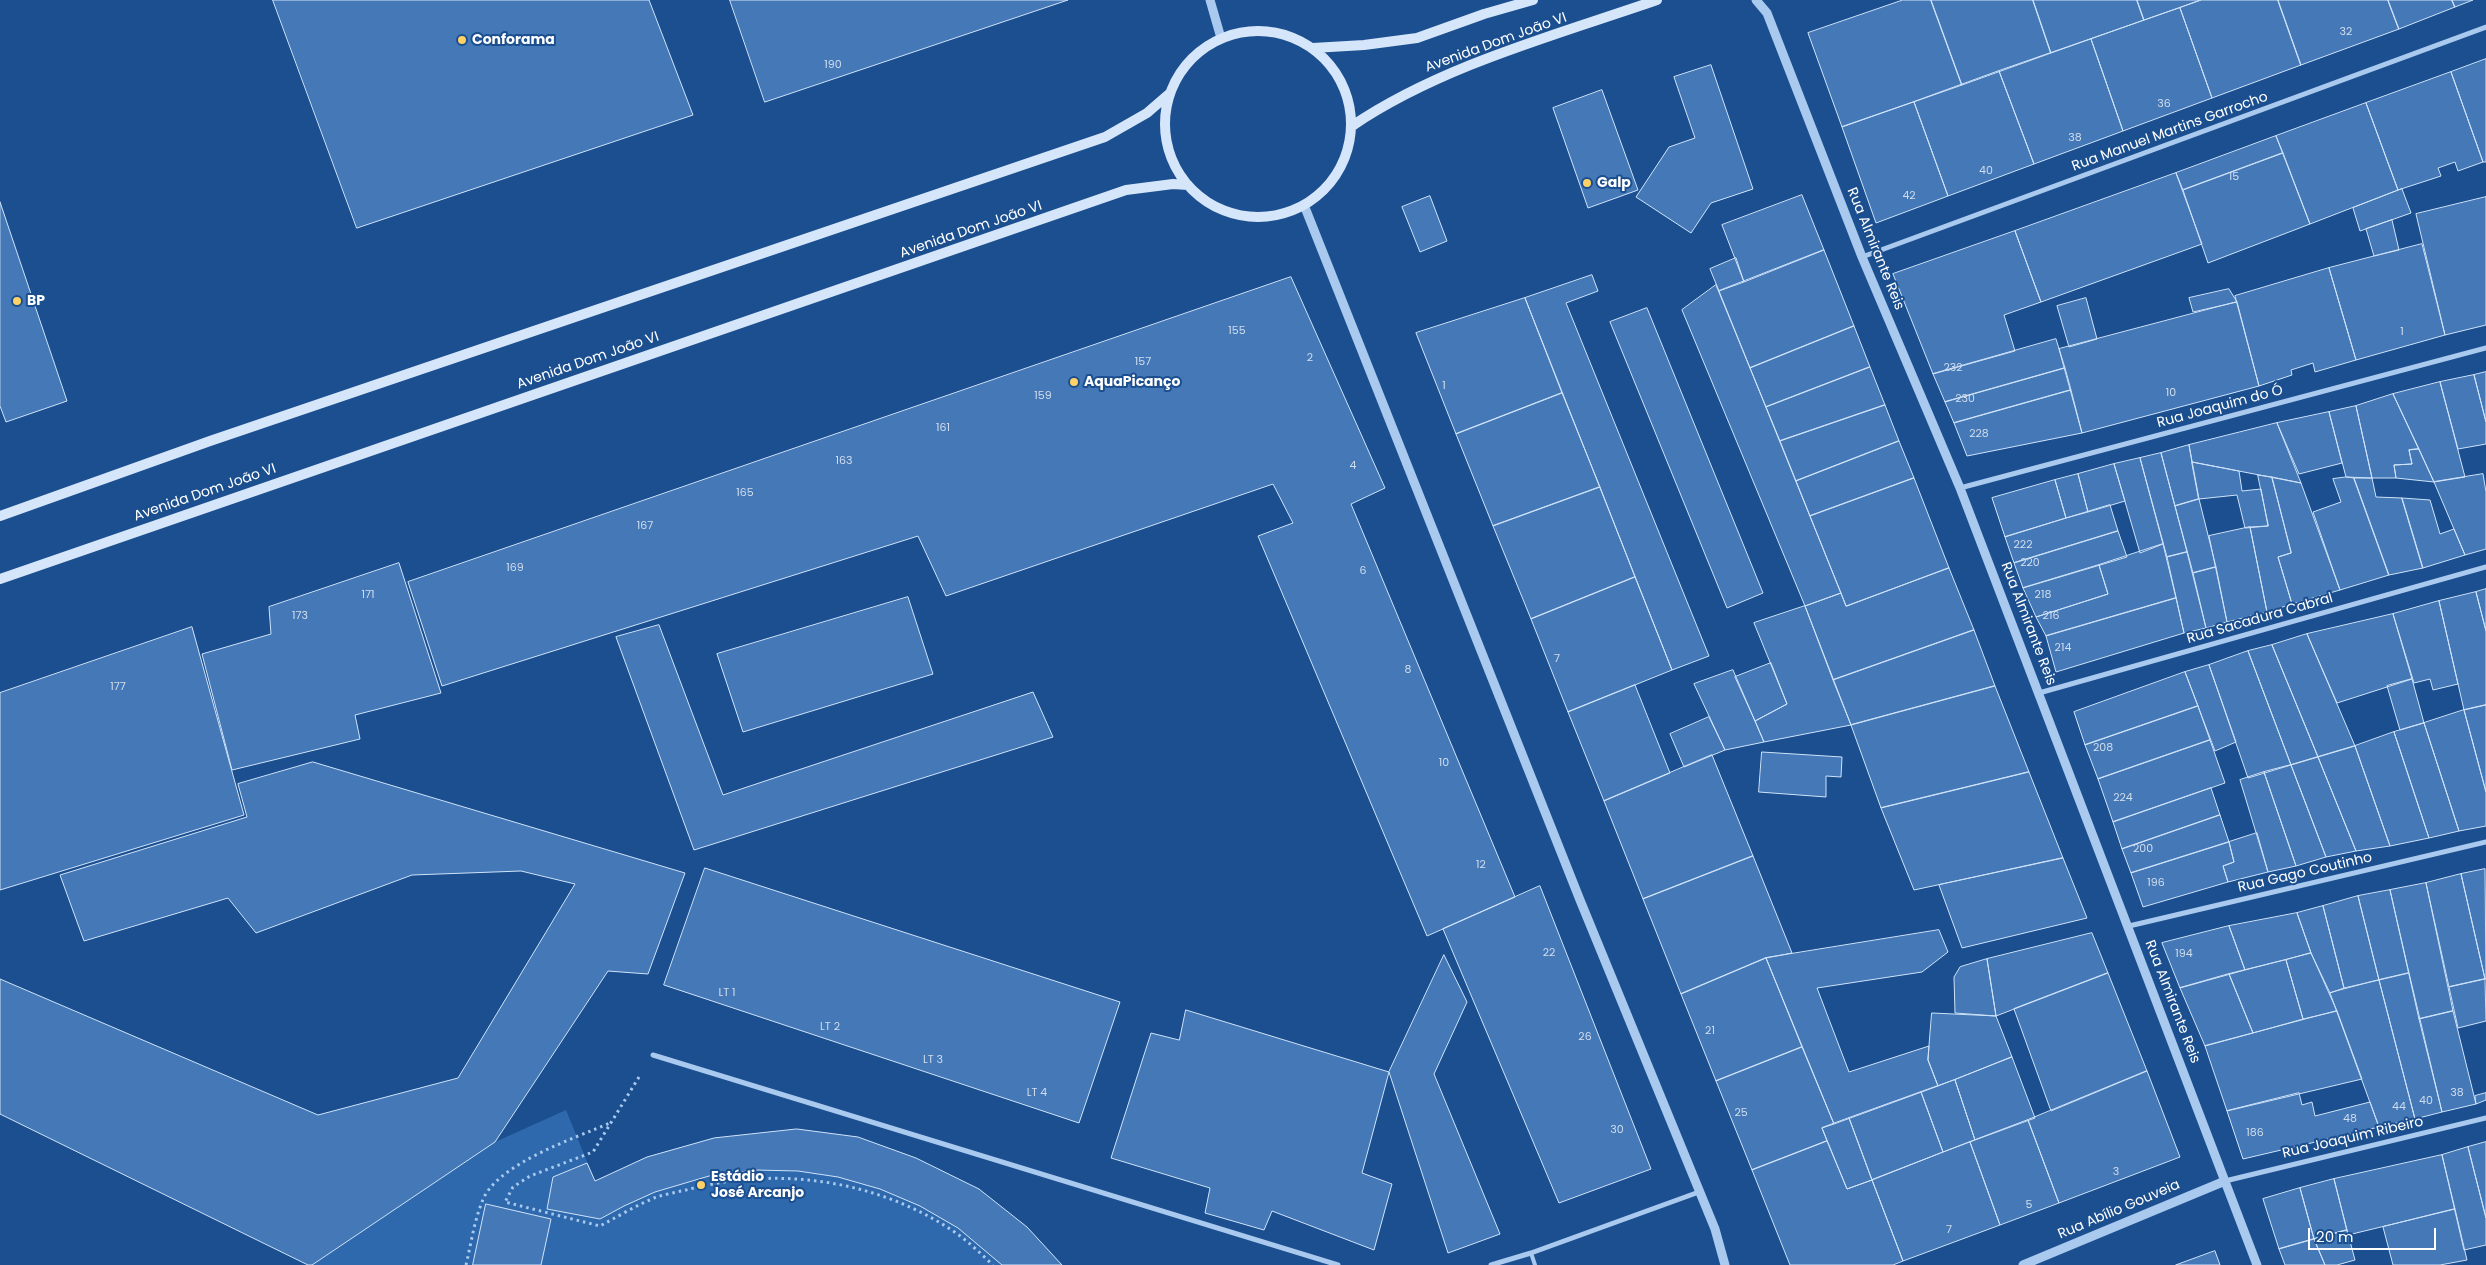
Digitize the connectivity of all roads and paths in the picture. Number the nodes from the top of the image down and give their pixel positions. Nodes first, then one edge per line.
1 (1210, 0) edge
2 (1533, 0) edge
3 (1657, 0) edge
4 (1756, 0) edge
5 (2486, 27) edge
6 (1221, 38) junction
7 (1313, 48) junction
8 (1170, 94) junction
9 (1352, 126) junction
10 (1188, 185) junction
11 (1304, 205) junction
12 (1862, 257) junction
13 (2486, 348) edge
14 (1960, 488) junction
15 (0, 516) edge
16 (2486, 567) edge
17 (0, 579) edge
18 (2039, 692) junction
19 (2486, 842) edge
20 (2129, 926) junction
21 (653, 1055) joint
22 (2486, 1118) edge
23 (611, 1123) junction
24 (2225, 1181) junction
25 (1699, 1192) junction
26 (1531, 1254) junction
27 (466, 1265) edge
28 (993, 1265) edge
29 (1338, 1265) edge
30 (1492, 1265) edge
31 (1535, 1265) edge
32 (1725, 1265) edge
33 (2024, 1265) edge
34 (2257, 1265) edge

1 - 6 street
2 - 7 main road, Avenida Dom João VI
3 - 9 main road, Avenida Dom João VI
4 - 12 street, Rua Almirante Reis
5 - 12 street, Rua Manuel Martins Garrocho
6 - 7 main road
6 - 8 main road
7 - 9 main road
8 - 10 main road
8 - 15 main road
9 - 11 main road
10 - 11 main road
10 - 17 main road, Avenida Dom João VI
11 - 25 street
12 - 14 street, Rua Almirante Reis
13 - 14 street, Rua Joaquim do Ó
14 - 18 street, Rua Almirante Reis
16 - 18 street, Rua Sacadura Cabral
18 - 20 street, Rua Almirante Reis
19 - 20 street, Rua Gago Coutinho
20 - 24 street, Rua Almirante Reis
21 - 23 path
21 - 29 street
22 - 24 street, Rua Joaquim Ribeiro
23 - 27 path
23 - 28 path
24 - 33 street, Rua Abílio Gouveia
24 - 34 street, Rua Almirante Reis
25 - 26 street
25 - 32 street
26 - 30 street
26 - 31 lane

